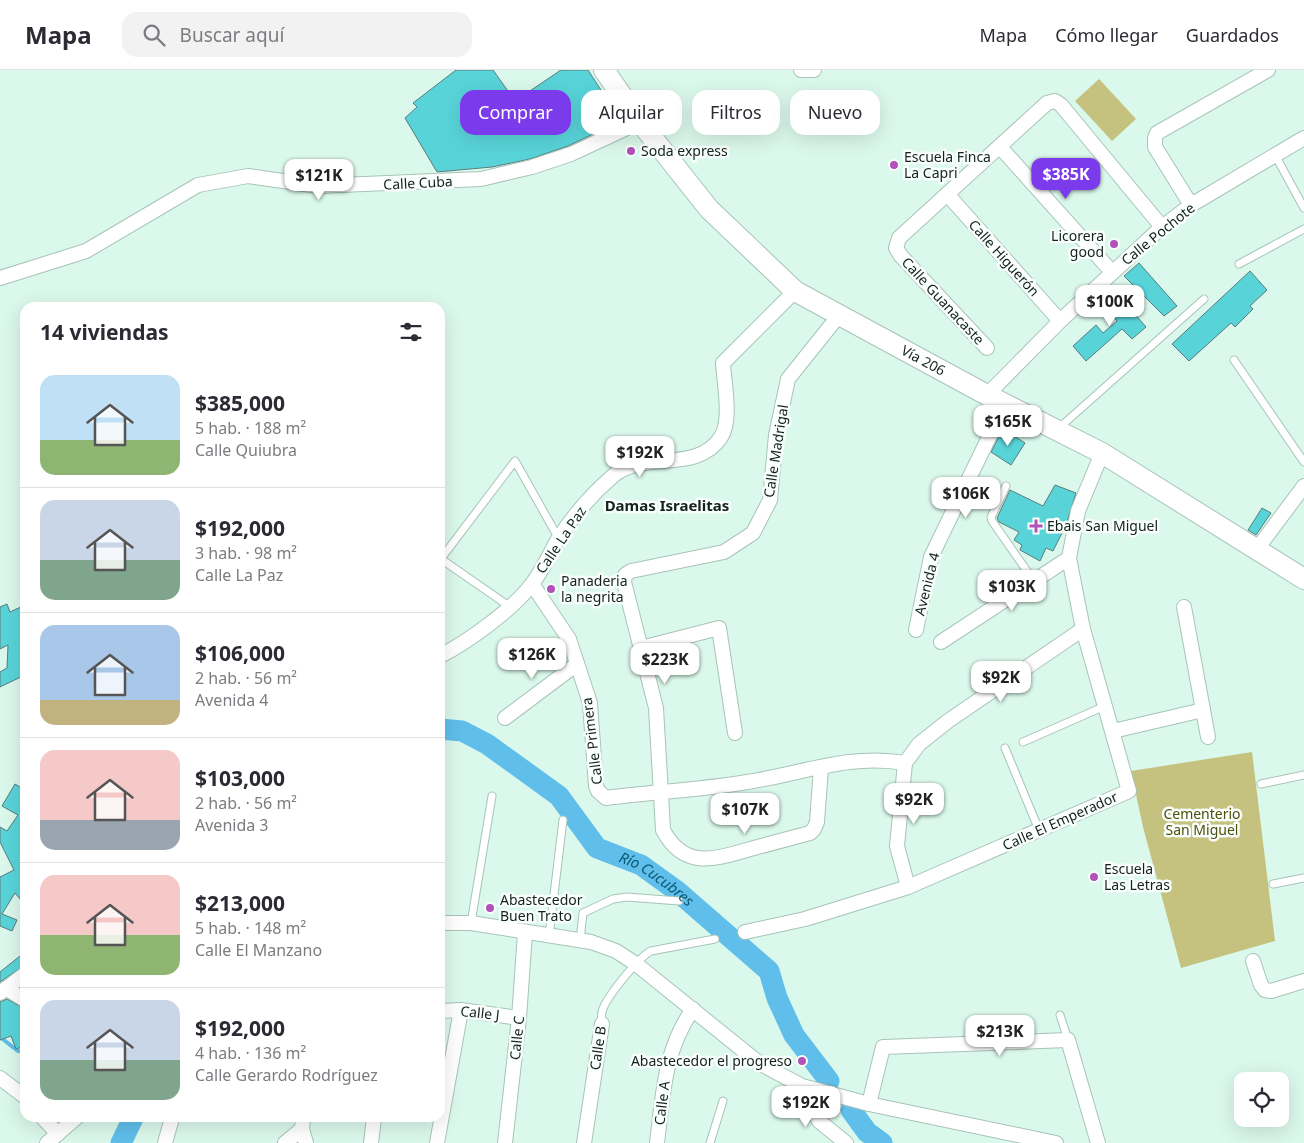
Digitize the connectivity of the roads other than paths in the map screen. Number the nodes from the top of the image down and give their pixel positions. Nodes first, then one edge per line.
1 (604, 70) edge
2 (801, 70) edge
3 (814, 70) edge
4 (1268, 70) edge
5 (618, 90) edge
6 (612, 135) edge
7 (650, 135) edge
8 (1304, 138) edge
9 (1000, 147) junction
10 (1275, 155) junction
11 (948, 195) junction
12 (1191, 205) junction
13 (1304, 208) edge
14 (1162, 227) junction
15 (1304, 229) edge
16 (1239, 264) dead end
17 (1112, 272) junction
18 (0, 278) edge
19 (795, 291) junction
20 (1204, 299) dead end
21 (840, 314) junction
22 (1060, 321) junction
23 (987, 348) dead end
24 (1234, 360) dead end
25 (987, 395) junction
26 (1005, 404) junction
27 (1057, 430) junction
28 (1102, 453) junction
29 (1304, 462) edge
30 (1006, 486) dead end
31 (1304, 486) edge
32 (559, 539) junction
33 (1257, 549) junction
34 (445, 553) edge
35 (1069, 558) junction
36 (445, 563) edge
37 (1304, 579) edge
38 (1034, 581) junction
39 (532, 584) junction
40 (509, 606) junction
41 (1184, 607) dead end
42 (1083, 629) junction
43 (916, 630) dead end
44 (940, 642) dead end
45 (641, 648) junction
46 (445, 654) edge
47 (577, 664) junction
48 (1105, 706) junction
49 (1203, 710) junction
50 (505, 718) dead end
51 (1113, 731) junction
52 (735, 732) dead end
53 (1208, 736) dead end
54 (1024, 742) dead end
55 (1006, 748) dead end
56 (905, 763) junction
57 (820, 768) junction
58 (1304, 775) edge
59 (1262, 784) dead end
60 (660, 791) junction
61 (492, 796) dead end
62 (563, 820) dead end
63 (1040, 830) junction
64 (1304, 878) edge
65 (1273, 884) dead end
66 (908, 887) junction
67 (680, 901) dead end
68 (471, 923) junction
69 (445, 924) edge
70 (745, 932) dead end
71 (525, 933) junction
72 (549, 937) junction
73 (715, 939) dead end
74 (580, 941) junction
75 (1253, 961) dead end
76 (636, 964) junction
77 (20, 978) edge
78 (1304, 981) edge
79 (3, 991) edge
80 (20, 998) edge
81 (693, 1009) junction
82 (461, 1010) junction
83 (445, 1011) edge
84 (1060, 1015) dead end
85 (519, 1018) junction
86 (602, 1024) joint
87 (1068, 1040) junction
88 (0, 1078) edge
89 (802, 1086) junction
90 (20, 1093) edge
91 (722, 1101) dead end
92 (445, 1103) edge
93 (869, 1104) junction
94 (45, 1122) edge
95 (72, 1122) edge
96 (171, 1122) edge
97 (374, 1122) edge
98 (442, 1122) edge
99 (303, 1123) edge
100 (53, 1139) edge
101 (165, 1143) edge
102 (285, 1143) edge
103 (306, 1143) edge
104 (371, 1143) edge
105 (438, 1143) edge
106 (506, 1143) edge
107 (584, 1143) edge
108 (657, 1143) edge
109 (710, 1143) edge
110 (846, 1143) edge
111 (1056, 1143) edge
112 (1098, 1143) edge

1 - 5 main road, Vía 206
2 - 3 street
4 - 12 street
6 - 18 street, Calle Cuba
7 - 19 main road, Vía 206
8 - 10 street, Calle Pochote
9 - 11 street, Calle Guanacaste
9 - 14 street, Calle Guanacaste
9 - 17 street
10 - 12 street, Calle Pochote
10 - 13 lane
11 - 22 street, Calle Higuerón
11 - 23 street, Calle Guanacaste
12 - 14 street, Calle Pochote
14 - 17 street, Calle Pochote
15 - 16 lane
17 - 22 street, Calle Pochote
19 - 21 main road, Vía 206
19 - 32 street, Calle La Paz
20 - 27 lane
21 - 25 main road, Vía 206
21 - 45 street, Calle Madrigal
22 - 25 street, Calle Pochote
24 - 29 lane
25 - 26 main road, Vía 206
26 - 27 main road, Vía 206
26 - 43 street, Avenida 4
27 - 28 main road, Vía 206
28 - 33 main road, Vía 206
28 - 35 street, Calle El Emperador
30 - 38 lane
31 - 33 street
32 - 34 lane
32 - 39 street, Calle La Paz
33 - 37 main road, Vía 206
35 - 38 street
35 - 42 street, Calle El Emperador
36 - 40 lane
38 - 44 street
39 - 40 street, Calle La Paz
39 - 47 street, Calle Primera
40 - 46 street, Calle La Paz
41 - 49 street
42 - 48 street, Calle El Emperador
42 - 56 street
45 - 52 street
45 - 60 street
47 - 50 street
47 - 60 street, Calle Primera
48 - 51 street, Calle El Emperador
48 - 54 lane
49 - 51 street
49 - 53 street
51 - 63 street, Calle El Emperador
55 - 63 lane
56 - 57 street
56 - 66 street
57 - 60 street
57 - 60 street
58 - 59 lane
61 - 68 lane
62 - 72 lane
63 - 66 street, Calle El Emperador
64 - 65 lane
66 - 70 street, Calle El Emperador
67 - 74 lane
68 - 69 street
68 - 71 street
71 - 72 street
71 - 85 street, Calle C
72 - 74 street
73 - 76 lane, Calle B
74 - 76 street
75 - 78 street
76 - 81 street
76 - 86 lane, Calle B
77 - 79 street
79 - 80 street
81 - 89 street
81 - 108 street, Calle A
82 - 83 street, Calle J
82 - 85 street, Calle J
82 - 92 street
84 - 87 lane
85 - 106 street, Calle C
86 - 107 street, Calle B
87 - 93 street
87 - 112 street
88 - 90 street
89 - 93 street
89 - 110 street
91 - 109 lane
93 - 111 street
94 - 100 street
95 - 100 street
96 - 101 street
97 - 104 street
98 - 105 street
99 - 102 street
99 - 103 street

